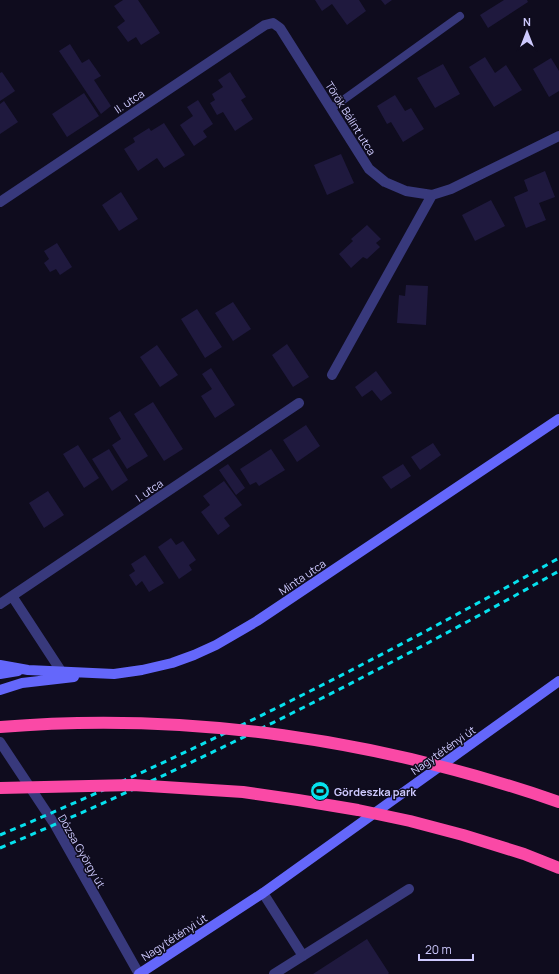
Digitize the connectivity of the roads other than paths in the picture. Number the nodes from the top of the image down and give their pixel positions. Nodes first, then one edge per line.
1 (460, 16) dead end
2 (273, 23) joint
3 (332, 108) junction
4 (559, 136) edge
5 (432, 195) junction
6 (0, 202) edge
7 (332, 375) dead end
8 (299, 403) dead end
9 (559, 420) edge
10 (12, 596) junction
11 (0, 604) edge
12 (0, 665) edge
13 (28, 670) junction
14 (61, 671) junction
15 (0, 674) edge
16 (114, 674) junction
17 (559, 681) edge
18 (0, 690) edge
19 (0, 727) edge
20 (0, 742) edge
21 (0, 788) edge
22 (559, 802) edge
23 (559, 868) edge
24 (409, 889) dead end
25 (263, 893) junction
26 (303, 956) junction
27 (139, 974) edge
28 (274, 974) edge

1 - 3 lane
2 - 3 street, Török Bálint utca
2 - 6 street, II. utca
3 - 5 street, Török Bálint utca
4 - 5 street, Török Bálint utca
5 - 7 street
8 - 10 street, I. utca
9 - 16 street, Minta utca
10 - 11 street, I. utca
10 - 14 street
12 - 13 street, Minta utca
13 - 14 street, Minta utca
13 - 15 street, Minta utca
14 - 16 street, Minta utca
16 - 18 street
17 - 25 street, Nagytétényi út
19 - 22 highway, bridge
20 - 27 street, Dózsa György út
21 - 23 highway, bridge
24 - 26 street
25 - 26 street
25 - 27 street, Nagytétényi út
26 - 28 street

